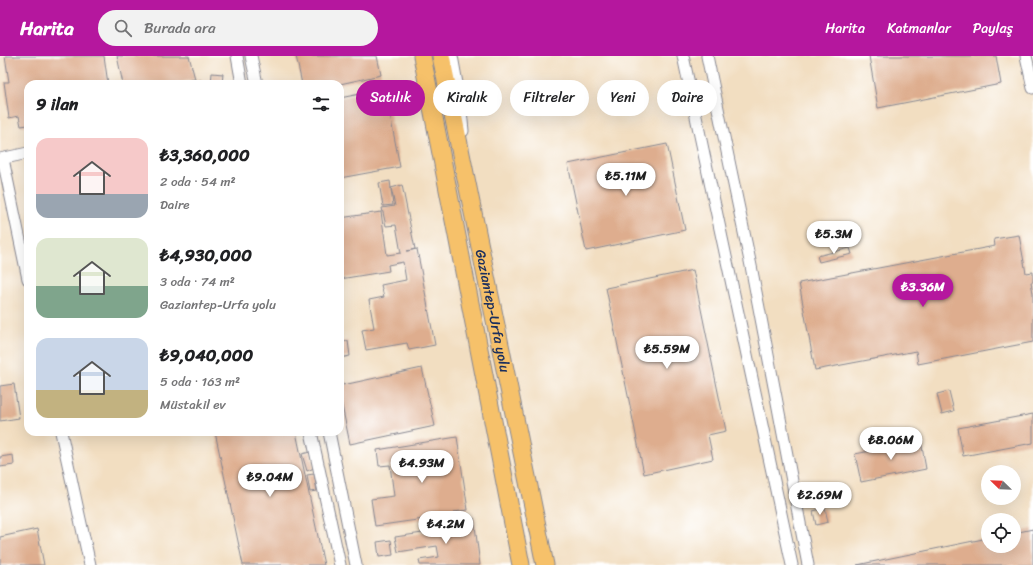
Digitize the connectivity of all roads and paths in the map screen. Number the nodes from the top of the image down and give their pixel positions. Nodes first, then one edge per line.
1 (236, 56) edge
2 (251, 56) edge
3 (418, 56) edge
4 (422, 56) edge
5 (441, 56) edge
6 (452, 56) edge
7 (682, 56) edge
8 (707, 56) edge
9 (1026, 56) edge
10 (241, 80) edge
11 (256, 80) edge
12 (427, 83) junction
13 (1033, 88) edge
14 (24, 154) edge
15 (1, 159) edge
16 (470, 197) junction
17 (24, 261) edge
18 (62, 436) edge
19 (312, 436) edge
20 (330, 436) edge
21 (90, 565) edge
22 (340, 565) edge
23 (356, 565) edge
24 (521, 565) edge
25 (545, 565) edge
26 (792, 565) edge
27 (808, 565) edge

1 - 10 street
2 - 11 street
3 - 12 street
4 - 12 highway, Gaziantep-Urfa yolu
5 - 16 highway, Gaziantep-Urfa yolu
6 - 16 street
7 - 26 street
8 - 27 street
9 - 13 street
12 - 24 highway, Gaziantep-Urfa yolu
14 - 15 street
15 - 17 street
16 - 25 highway, Gaziantep-Urfa yolu
18 - 21 street
19 - 22 street
20 - 23 street

